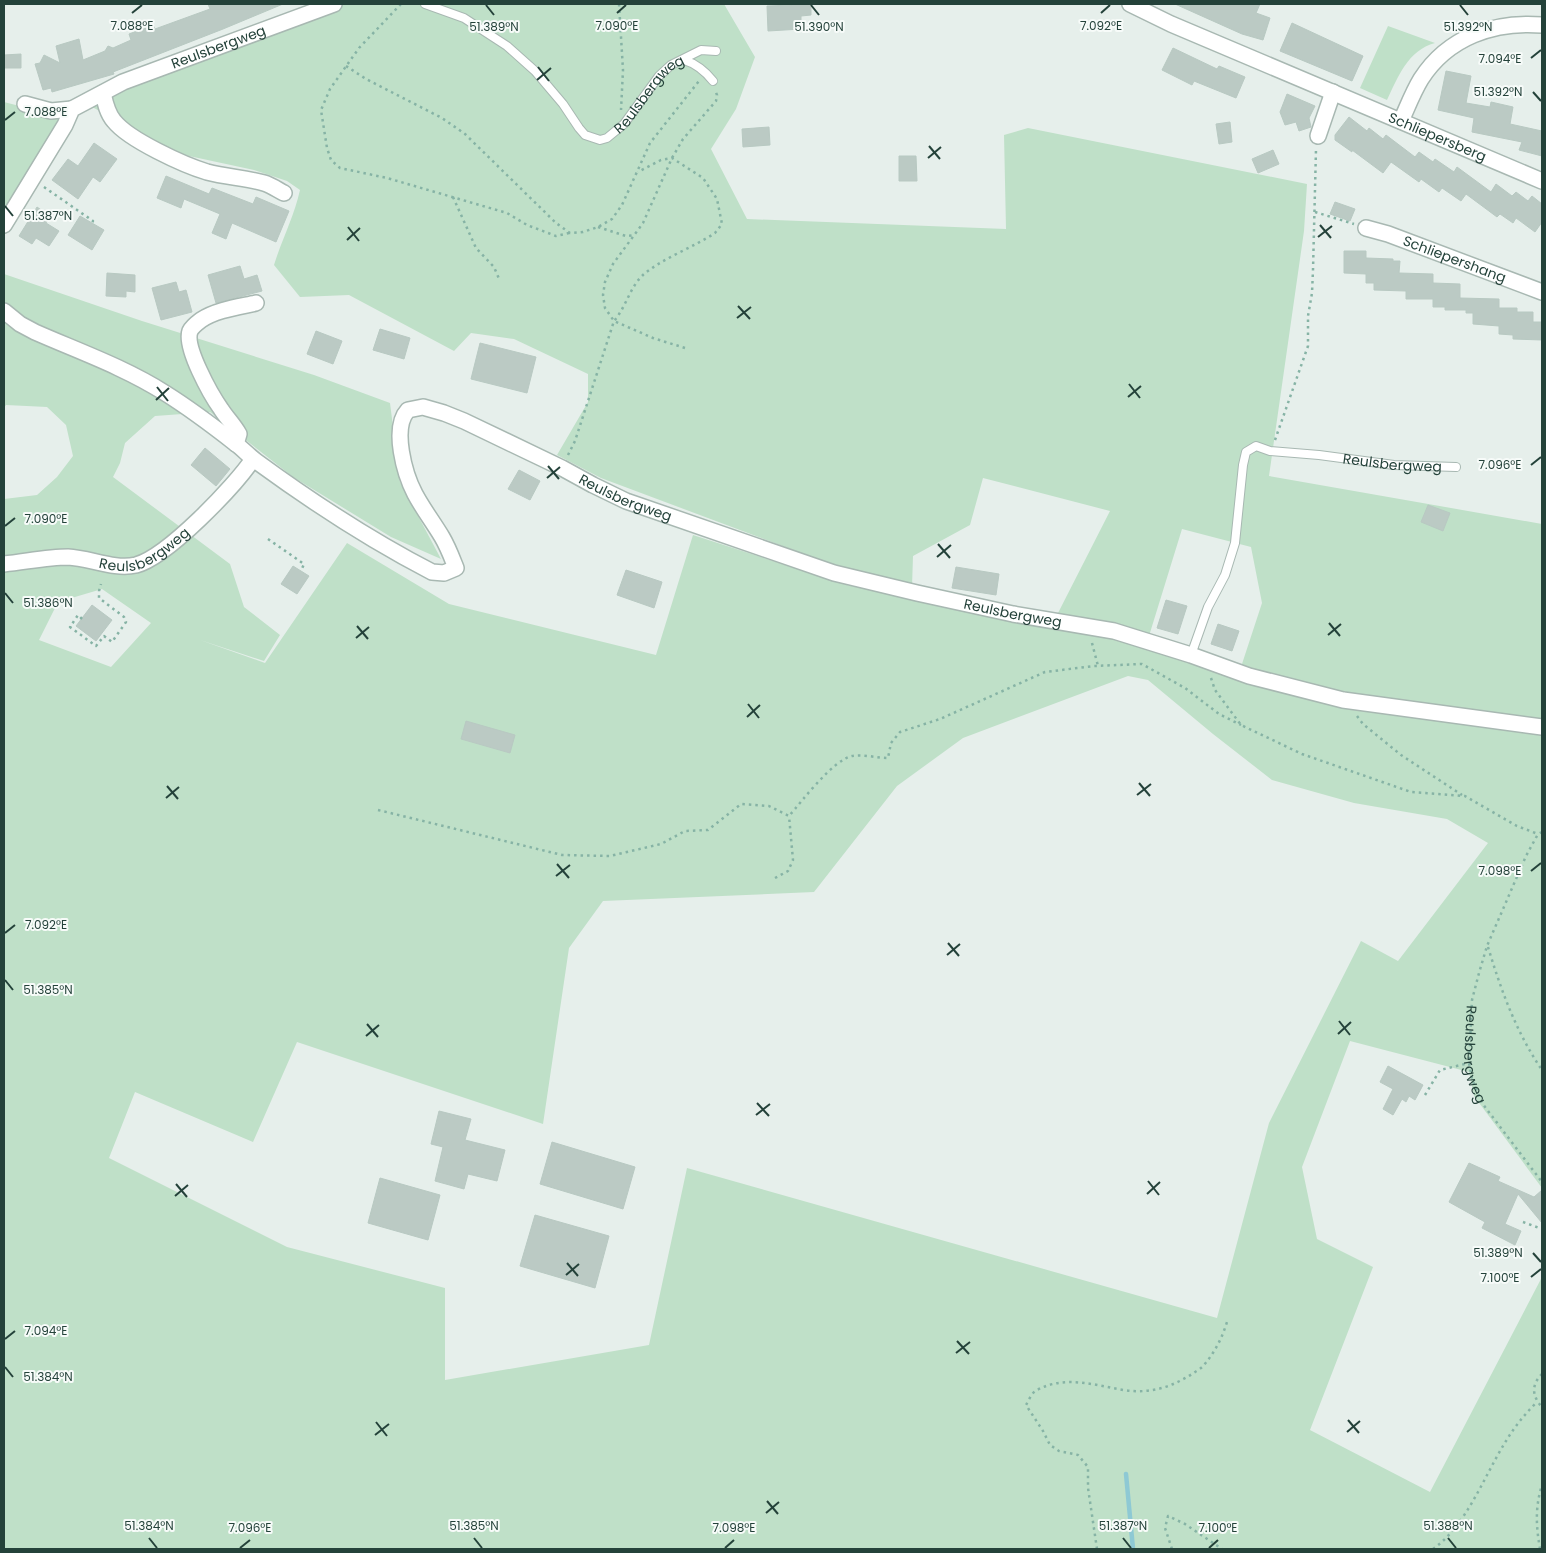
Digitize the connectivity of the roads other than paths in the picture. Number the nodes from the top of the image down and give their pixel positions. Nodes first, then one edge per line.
1 (334, 4) edge
2 (426, 4) edge
3 (1130, 4) edge
4 (1541, 22) edge
5 (716, 51) dead end
6 (684, 60) junction
7 (713, 82) road end
8 (103, 92) junction
9 (1333, 92) junction
10 (25, 104) dead end
11 (72, 109) junction
12 (1401, 121) junction
13 (1318, 136) road end
14 (1542, 182) edge
15 (284, 193) dead end
16 (4, 226) edge
17 (1366, 228) road end
18 (1542, 292) edge
19 (256, 302) dead end
20 (4, 311) edge
21 (236, 444) junction
22 (253, 459) junction
23 (1456, 467) dead end
24 (4, 564) edge
25 (1197, 657) junction
26 (1542, 727) edge

1 - 8 street, Reulsbergweg
2 - 6 lane, Reulsbergweg
3 - 9 street, Schliepersberg
4 - 12 street
5 - 6 lane, Reulsbergweg
6 - 7 lane
8 - 11 street, Reulsbergweg
8 - 15 street
9 - 12 street, Schliepersberg
9 - 13 street
10 - 11 street
11 - 16 street
12 - 14 street, Schliepersberg
17 - 18 street, Schliepershang
19 - 21 street
20 - 21 street, Reulsbergweg
21 - 22 street, Reulsbergweg
22 - 24 street, Reulsbergweg
22 - 25 street, Reulsbergweg
23 - 25 lane, Reulsbergweg
25 - 26 street, Reulsbergweg

